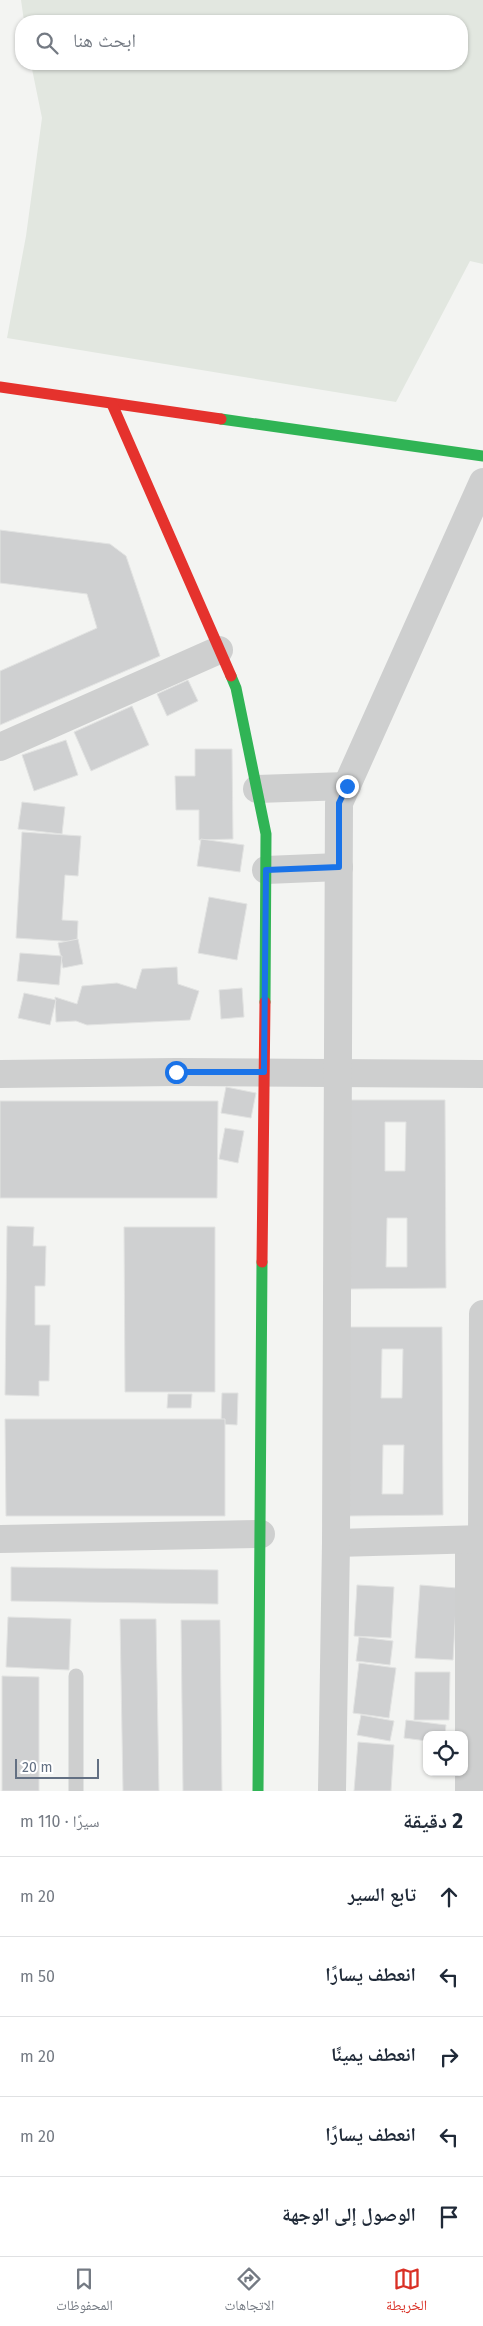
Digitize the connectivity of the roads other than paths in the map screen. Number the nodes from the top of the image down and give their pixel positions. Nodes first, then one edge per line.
1 (0, 387) edge
2 (112, 404) junction
3 (483, 456) edge
4 (483, 482) edge
5 (219, 650) junction
6 (0, 747) edge
7 (347, 786) junction
8 (257, 789) junction
9 (339, 867) junction
10 (266, 870) junction
11 (264, 1072) junction
12 (338, 1072) junction
13 (0, 1074) edge
14 (483, 1074) edge
15 (483, 1314) edge
16 (261, 1534) junction
17 (478, 1539) edge
18 (0, 1540) edge
19 (336, 1543) junction
20 (76, 1676) dead end
21 (76, 1791) edge
22 (258, 1791) edge
23 (332, 1791) edge
24 (469, 1791) edge

1 - 2 street
2 - 3 street
2 - 5 street
4 - 7 street
5 - 6 street
5 - 8 street
7 - 8 street
7 - 9 street
8 - 10 street
9 - 10 street
9 - 12 street
10 - 11 street
11 - 12 street
11 - 13 street
11 - 16 street
12 - 14 street
12 - 19 street
15 - 17 street
16 - 18 street
16 - 22 street
17 - 19 street
17 - 24 street
19 - 23 street
20 - 21 lane

